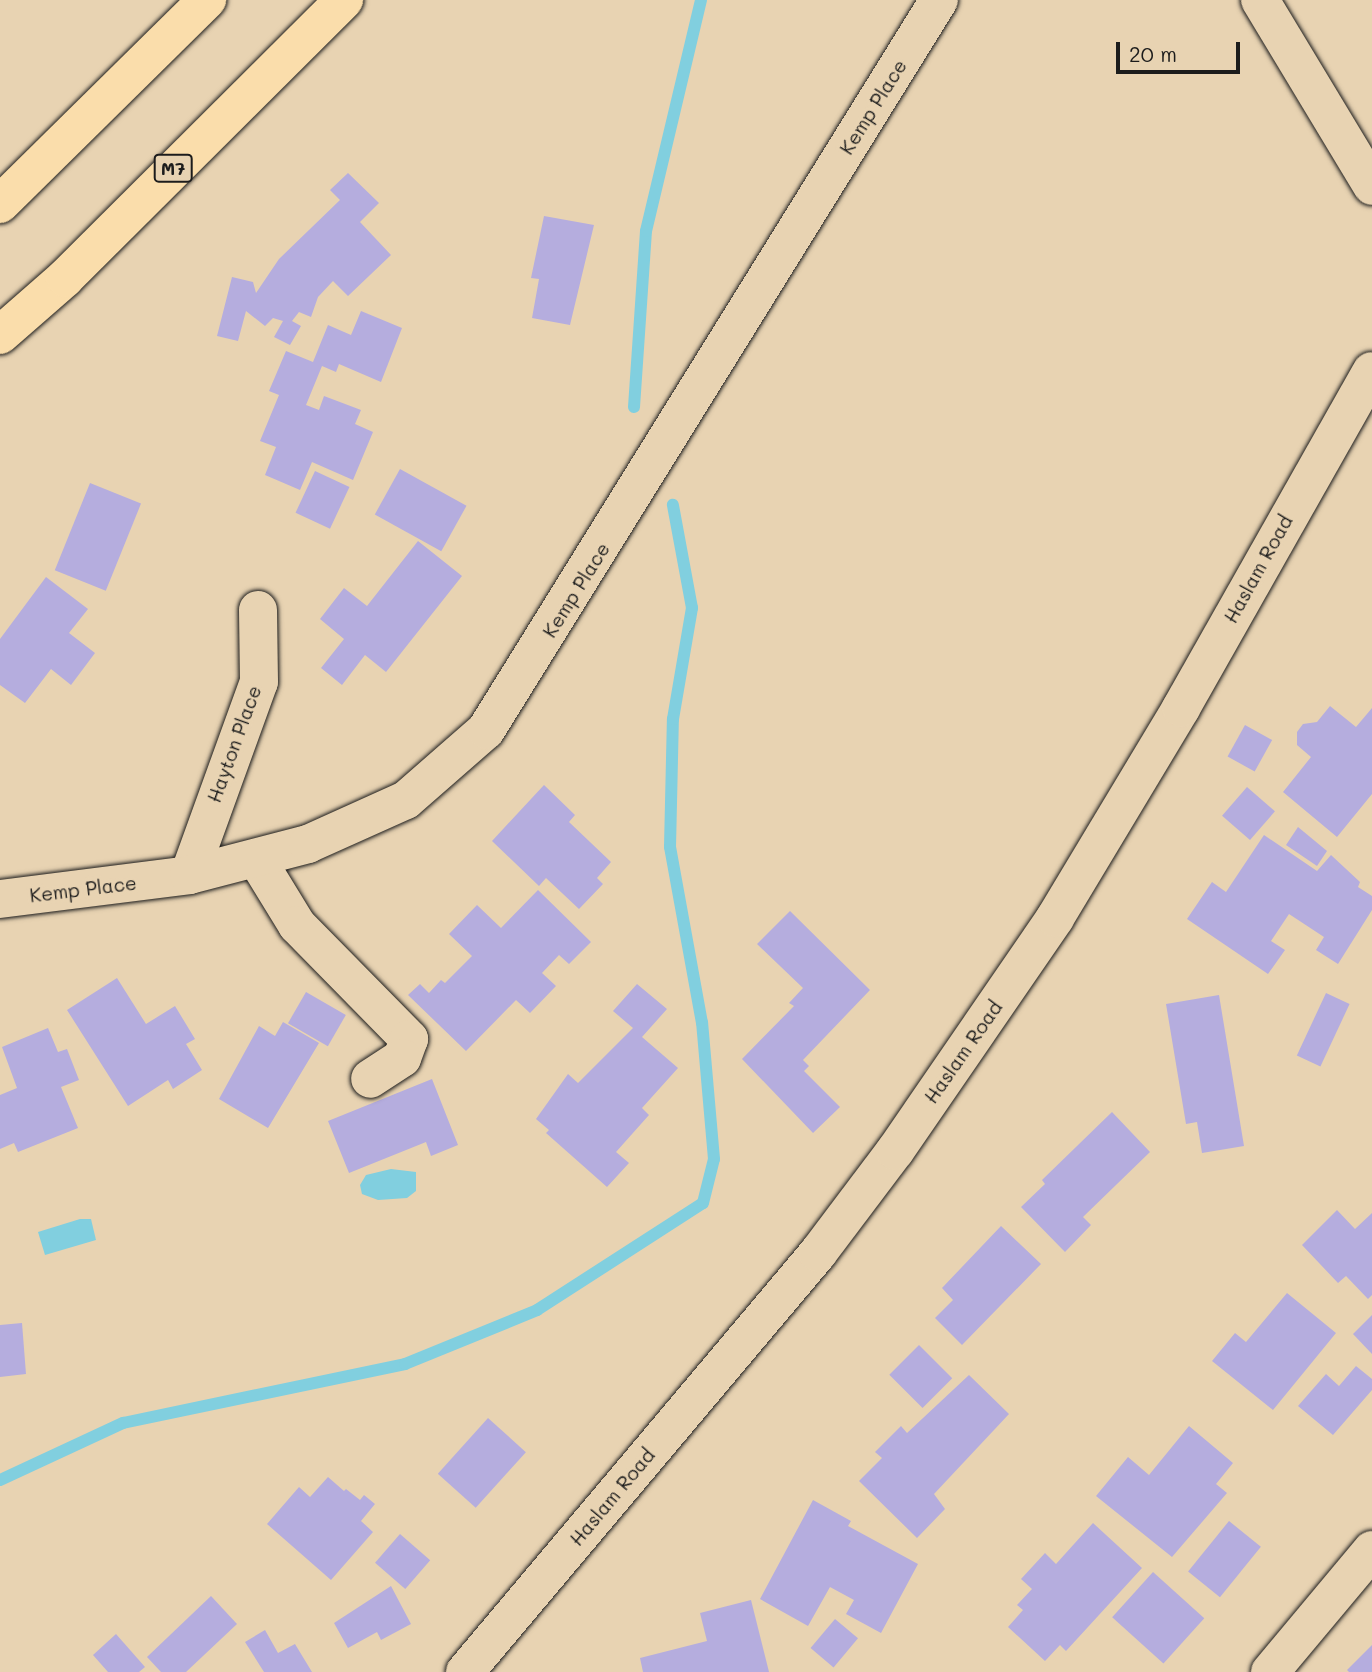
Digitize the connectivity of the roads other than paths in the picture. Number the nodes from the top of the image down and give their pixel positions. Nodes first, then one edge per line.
1 (207, 0) edge
2 (344, 0) edge
3 (939, 0) edge
4 (1271, 4) edge
5 (1372, 186) edge
6 (0, 204) edge
7 (0, 334) edge
8 (1372, 371) edge
9 (258, 610) dead end
10 (256, 858) junction
11 (190, 875) junction
12 (0, 900) edge
13 (370, 1079) dead end
14 (1372, 1550) edge
15 (465, 1672) edge
16 (1270, 1672) edge

1 - 6 highway
2 - 7 highway, M7
3 - 10 street, Kemp Place
4 - 5 street
8 - 15 street, Haslam Road
9 - 11 street, Hayton Place
10 - 11 street, Kemp Place
10 - 13 street
11 - 12 street, Kemp Place
14 - 16 street

